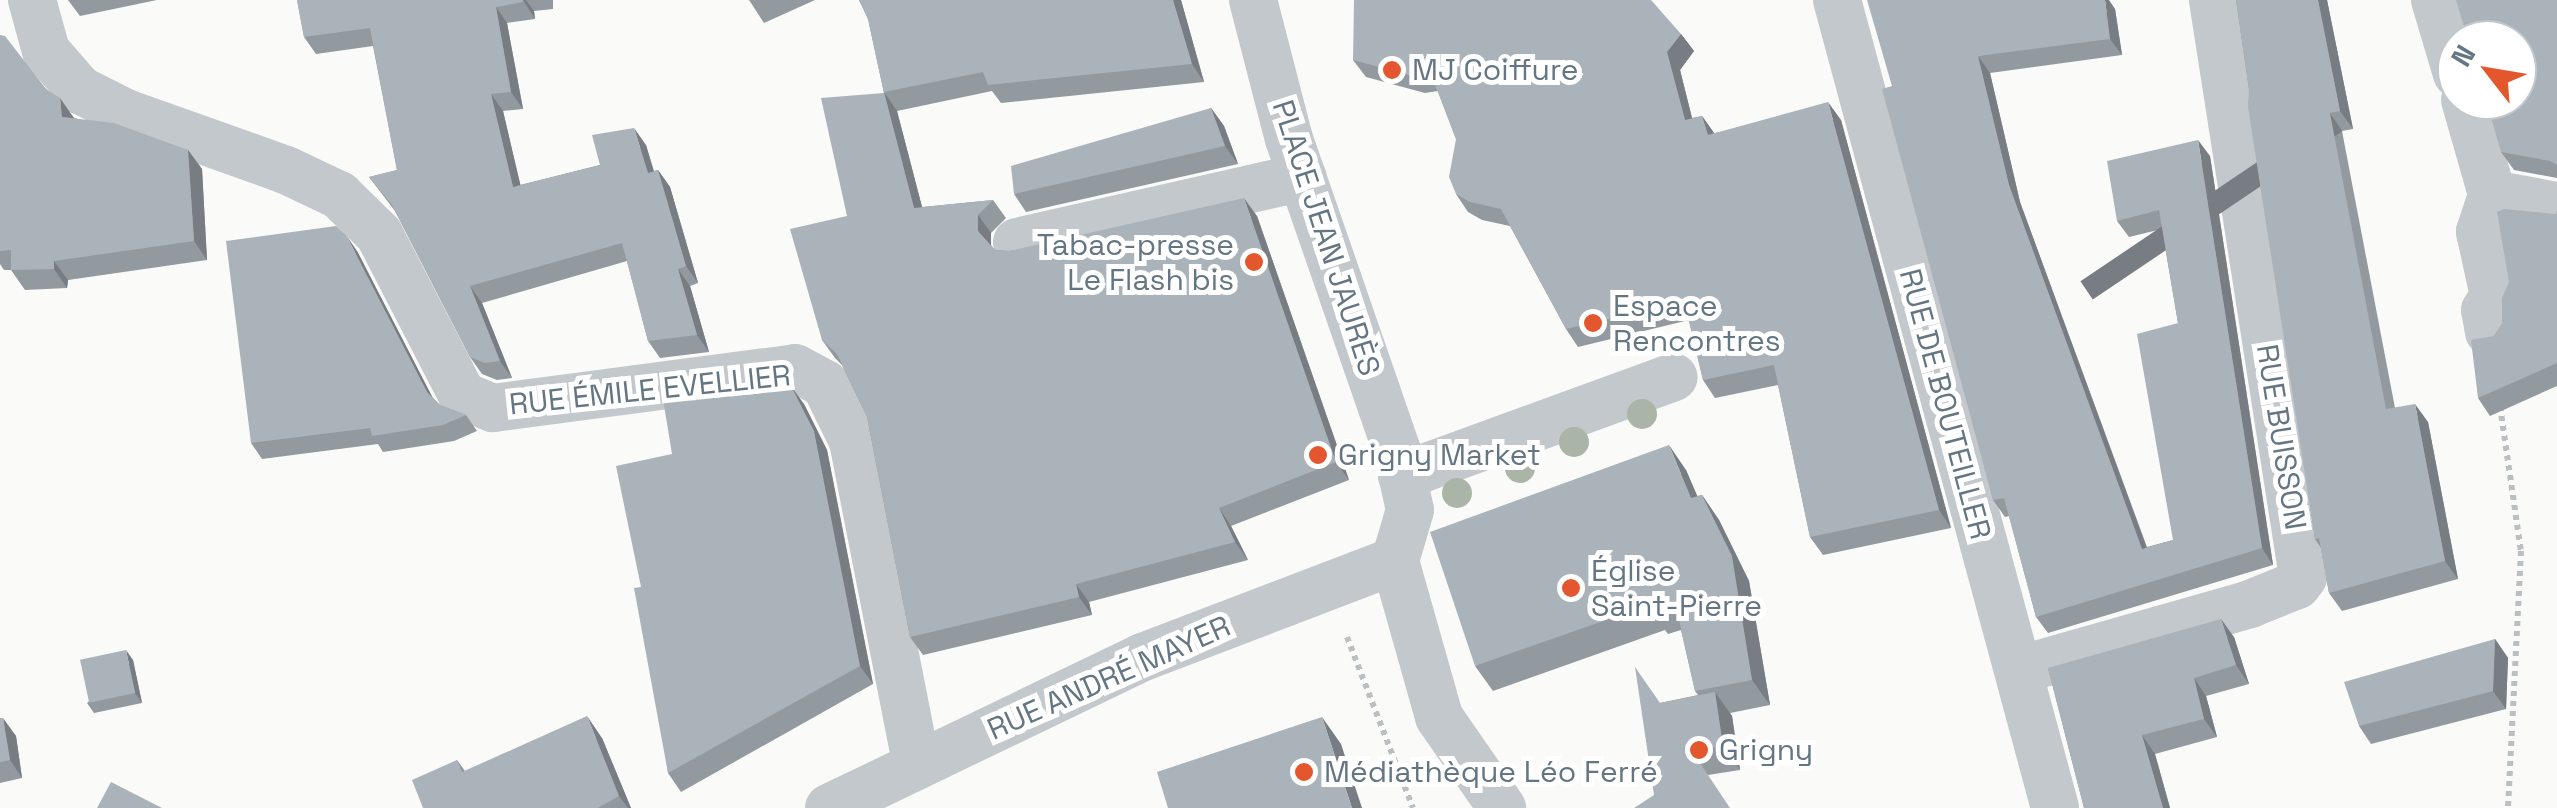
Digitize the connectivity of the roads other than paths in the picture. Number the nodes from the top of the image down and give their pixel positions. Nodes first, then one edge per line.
1 (32, 0) edge
2 (1253, 0) edge
3 (1837, 0) edge
4 (2213, 0) edge
5 (2470, 120) edge
6 (1302, 177) junction
7 (2492, 194) junction
8 (2557, 206) edge
9 (1018, 242) dead end
10 (2488, 332) edge
11 (1674, 377) dead end
12 (1402, 476) junction
13 (1394, 562) junction
14 (2018, 670) junction
15 (917, 766) junction
16 (828, 808) edge
17 (1502, 808) edge
18 (2055, 808) edge

1 - 15 street, RUE ÉMILE EVELLIER
2 - 6 street, PLACE JEAN JAURÈS
3 - 14 street, RUE DE BOUTEILLER
4 - 14 street, RUE BUISSON
5 - 7 street
6 - 9 street
6 - 12 street, PLACE JEAN JAURÈS
7 - 8 street
7 - 10 street
11 - 12 street
12 - 13 street, PLACE JEAN JAURÈS
13 - 15 street, RUE ANDRÉ MAYER
13 - 17 street
14 - 18 street, RUE DE BOUTEILLER
15 - 16 street, RUE ANDRÉ MAYER

